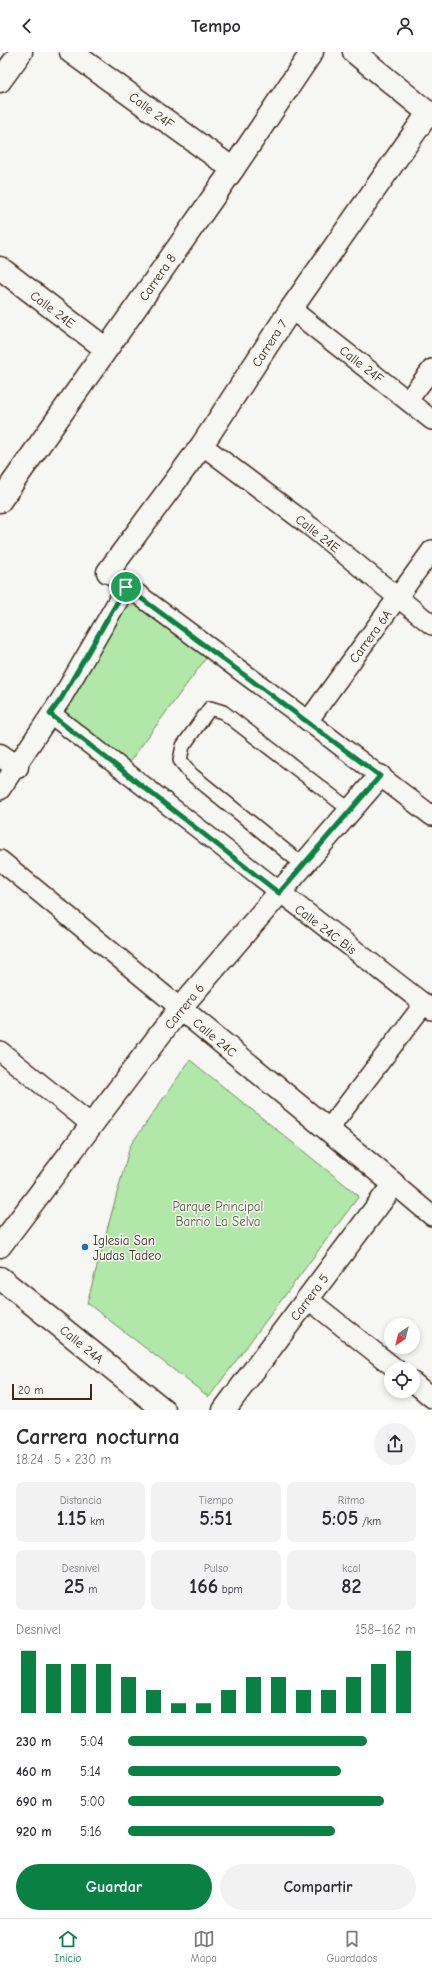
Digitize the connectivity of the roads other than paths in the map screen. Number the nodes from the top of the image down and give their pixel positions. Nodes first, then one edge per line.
1 (21, 52) edge
2 (71, 52) edge
3 (312, 52) edge
4 (354, 52) edge
5 (0, 81) edge
6 (430, 114) edge
7 (233, 169) junction
8 (0, 268) edge
9 (291, 309) junction
10 (106, 349) junction
11 (432, 369) edge
12 (408, 400) junction
13 (432, 420) edge
14 (202, 445) junction
15 (0, 500) edge
16 (432, 550) edge
17 (108, 572) joint
18 (126, 587) junction
19 (398, 598) junction
20 (432, 625) edge
21 (50, 714) junction
22 (308, 721) junction
23 (8, 761) edge
24 (380, 776) junction
25 (0, 790) edge
26 (350, 810) junction
27 (432, 816) edge
28 (0, 860) edge
29 (303, 865) junction
30 (279, 893) junction
31 (428, 1007) edge
32 (180, 1008) junction
33 (0, 1051) edge
34 (92, 1125) junction
35 (328, 1130) junction
36 (394, 1184) junction
37 (432, 1216) edge
38 (0, 1246) edge
39 (0, 1278) edge
40 (308, 1299) junction
41 (387, 1362) edge
42 (420, 1388) edge
43 (432, 1398) edge
44 (164, 1410) edge
45 (224, 1410) edge

1 - 5 street
2 - 7 street, Calle 24F
3 - 7 street, Carrera 8
4 - 6 street
6 - 9 street, Carrera 7
7 - 10 street, Carrera 8
8 - 10 street, Calle 24E
9 - 12 street, Calle 24F
9 - 14 street, Carrera 7
10 - 15 street, Carrera 8
11 - 12 street
12 - 13 street, Calle 24F
14 - 17 street, Carrera 7
14 - 19 street, Calle 24E
16 - 19 street, Carrera 6A
17 - 18 street
18 - 21 street
18 - 22 street
19 - 20 street, Calle 24E
19 - 22 street, Carrera 6A
21 - 23 street
21 - 30 street, Calle 24C Bis
22 - 24 street
23 - 25 street
24 - 26 street, Carrera 6
24 - 27 street
26 - 29 street, Carrera 6
26 - 29 lane
28 - 32 street, Calle 24C
29 - 30 street, Carrera 6
30 - 31 street, Calle 24C Bis
30 - 32 street, Carrera 6
31 - 35 street
32 - 34 street, Carrera 6
32 - 35 street, Calle 24C
33 - 34 street
34 - 38 street, Carrera 6
35 - 36 street, Calle 24C
36 - 37 street
36 - 40 street, Carrera 5
39 - 44 street, Calle 24A
40 - 41 street
40 - 45 street, Carrera 5
42 - 43 street

